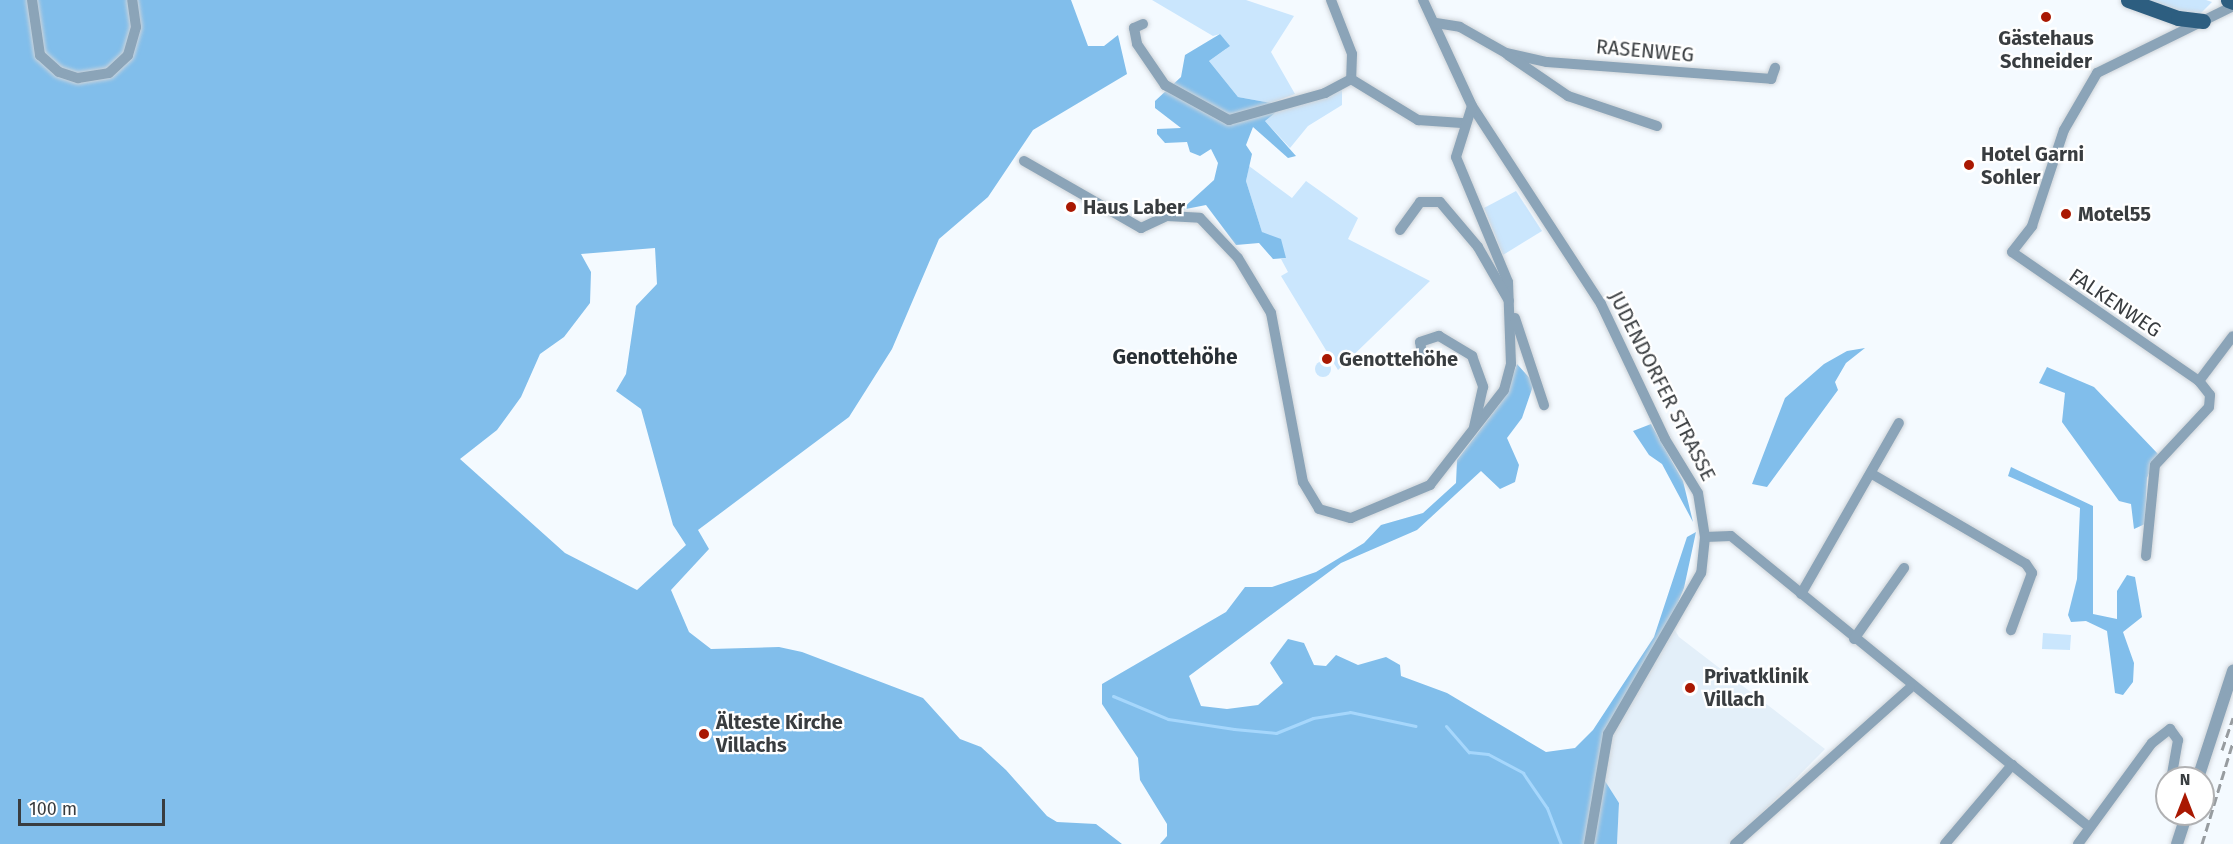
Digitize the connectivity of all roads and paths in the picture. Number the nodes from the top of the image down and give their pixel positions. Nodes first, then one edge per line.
1 (32, 0) edge
2 (132, 0) edge
3 (1331, 0) edge
4 (1423, 0) edge
5 (2128, 0) edge
6 (2228, 0) edge
7 (2233, 2) edge
8 (2233, 6) edge
9 (2203, 21) junction
10 (1436, 23) junction
11 (1143, 24) dead end
12 (1506, 53) junction
13 (1775, 68) dead end
14 (1351, 79) junction
15 (1472, 106) junction
16 (1462, 123) junction
17 (1657, 126) dead end
18 (1024, 161) dead end
19 (1400, 230) dead end
20 (1512, 306) junction
21 (2233, 336) edge
22 (1422, 354) dead end
23 (2199, 381) junction
24 (1544, 405) dead end
25 (1899, 423) dead end
26 (1470, 439) junction
27 (1872, 474) junction
28 (1705, 537) junction
29 (2146, 556) dead end
30 (1904, 568) dead end
31 (1801, 594) junction
32 (2011, 630) dead end
33 (1854, 639) junction
34 (2233, 671) edge
35 (1910, 688) junction
36 (2012, 765) junction
37 (2173, 766) edge
38 (2202, 766) edge
39 (2183, 826) edge
40 (2089, 827) junction
41 (1742, 842) edge
42 (1589, 844) edge
43 (1945, 844) edge
44 (2078, 844) edge
45 (2177, 844) edge

1 - 2 street
3 - 14 street
4 - 10 street, JUDENDORFER STRASSE
5 - 9 main road
6 - 7 main road
8 - 9 street
9 - 23 street, FALKENWEG
10 - 12 street, RASENWEG
10 - 15 street, JUDENDORFER STRASSE
11 - 14 street
12 - 13 street, RASENWEG
12 - 17 street, RASENWEG
14 - 16 street
15 - 16 street
15 - 28 street, JUDENDORFER STRASSE
16 - 20 street
18 - 26 street
19 - 20 street
20 - 24 street
20 - 26 street
21 - 23 street
22 - 26 street
23 - 29 street
25 - 27 street
27 - 31 street
27 - 32 street
28 - 31 street
28 - 42 street, JUDENDORFER STRASSE
30 - 33 street
31 - 33 street
33 - 35 street
34 - 38 street
35 - 36 street
35 - 41 street
36 - 40 street
36 - 43 street
37 - 40 street
39 - 45 street
40 - 44 street

